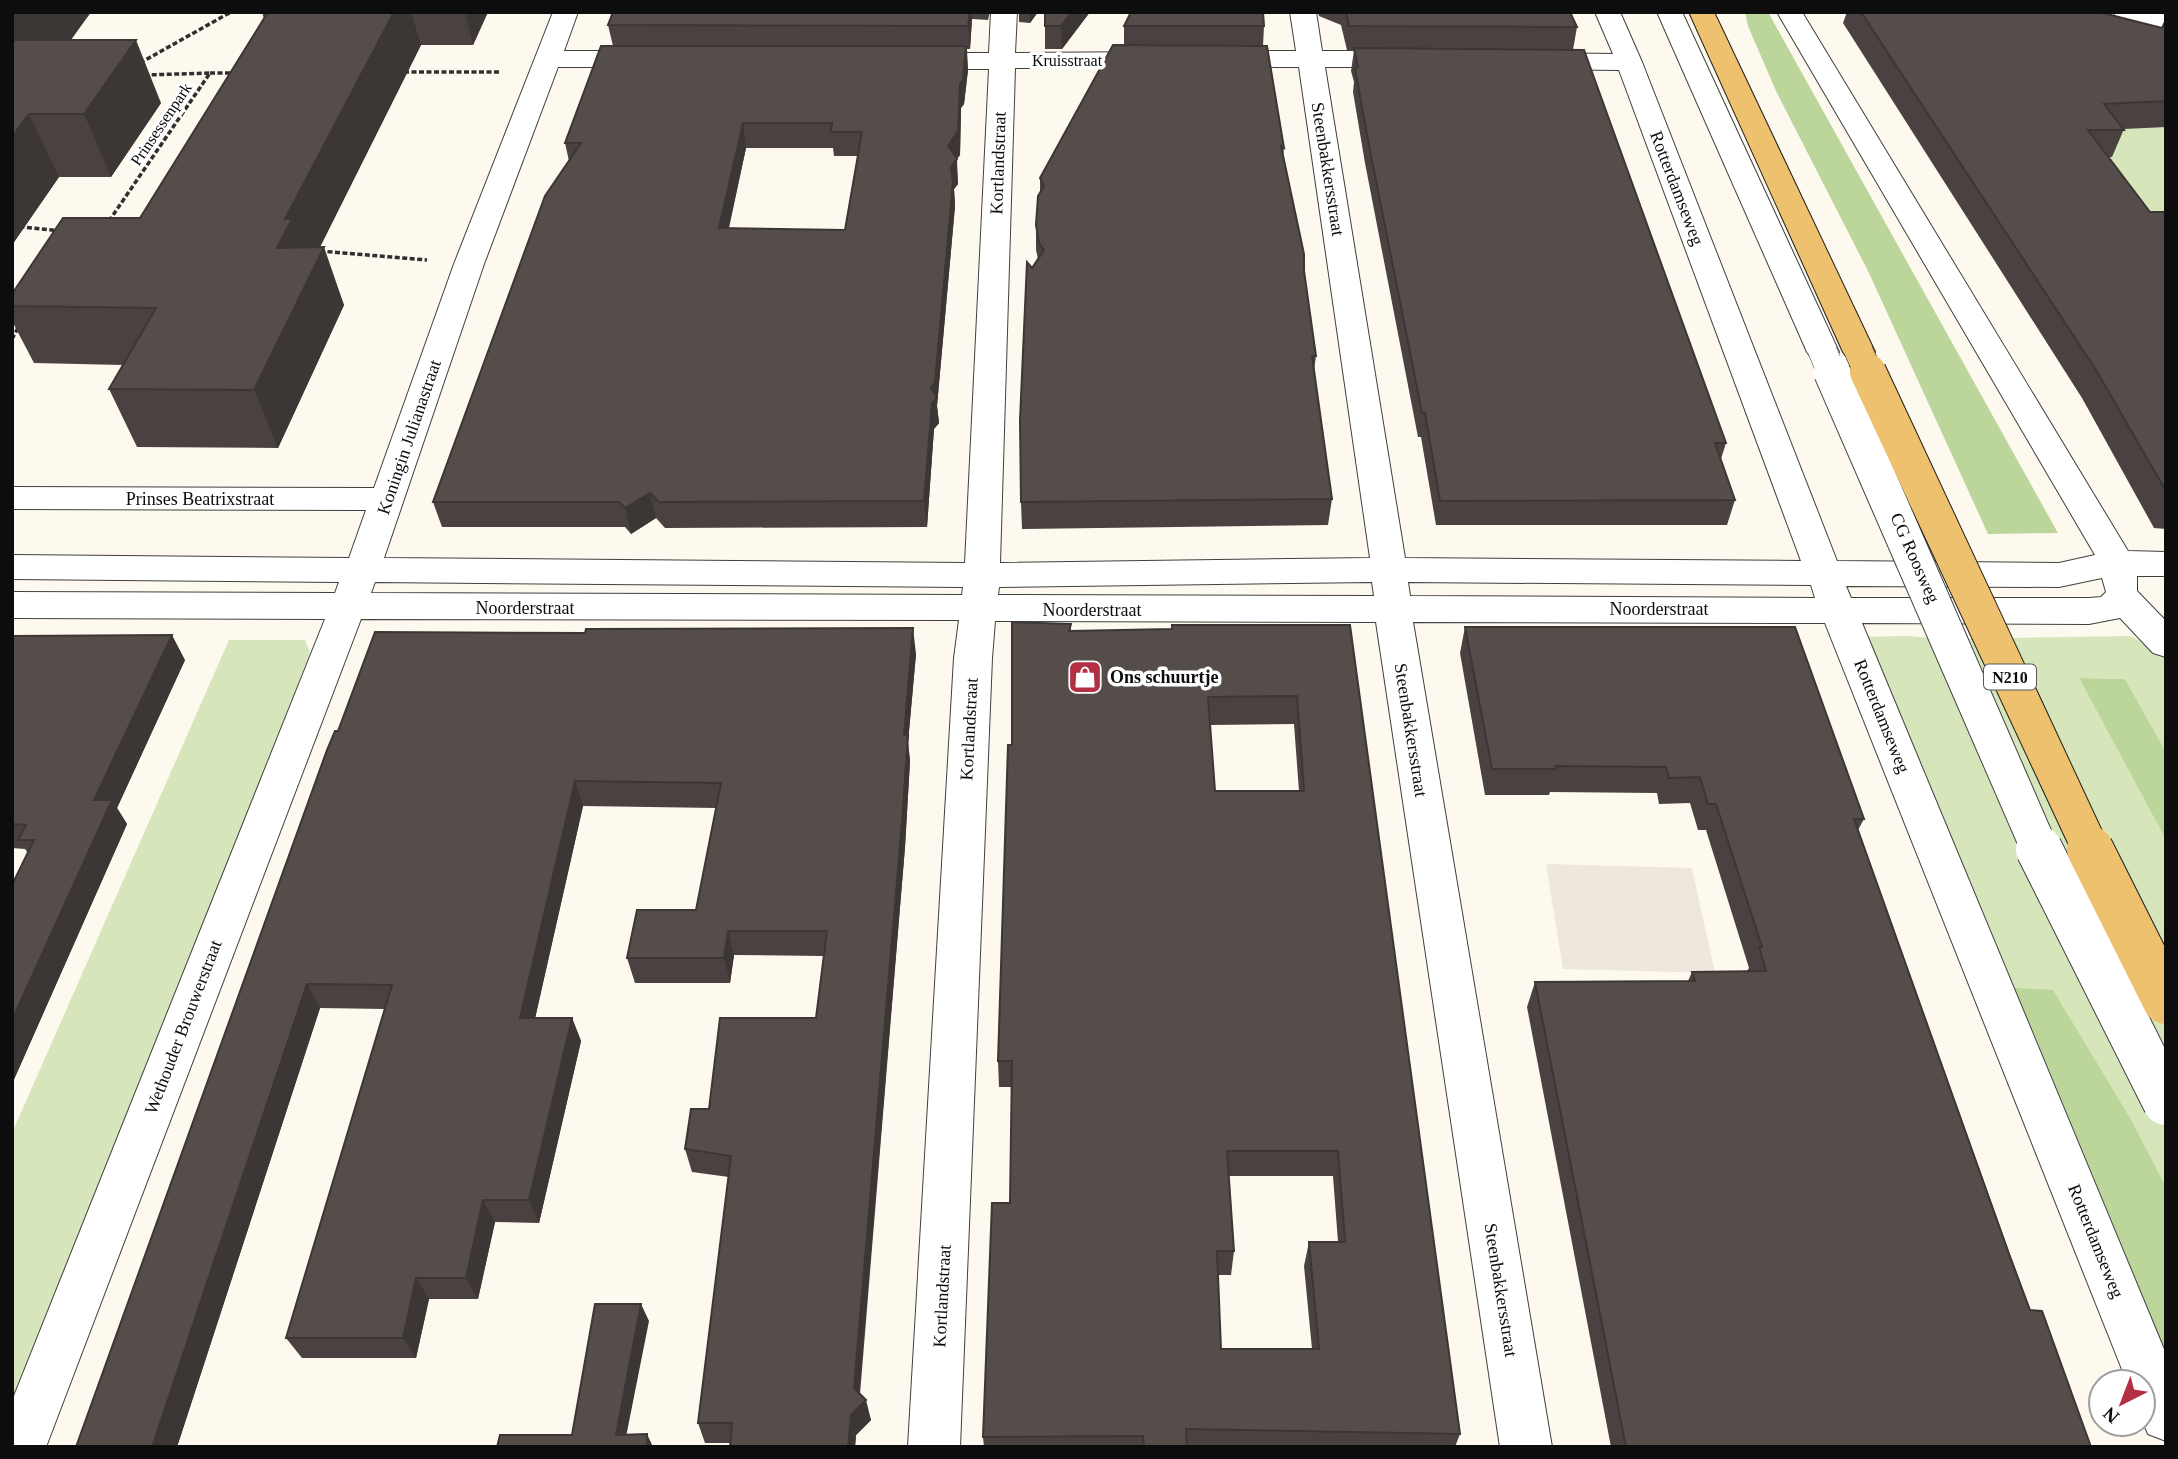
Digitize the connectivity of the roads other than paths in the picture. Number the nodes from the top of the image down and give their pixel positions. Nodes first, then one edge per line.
1 (566, 12) edge
2 (1004, 12) edge
3 (1303, 12) edge
4 (1607, 12) edge
5 (1669, 12) edge
6 (1701, 12) edge
7 (1789, 12) edge
8 (2125, 12) edge
9 (2166, 23) edge
10 (1311, 58) junction
11 (667, 59) edge
12 (882, 60) edge
13 (1435, 60) edge
14 (1003, 61) junction
15 (1518, 61) edge
16 (1629, 62) junction
17 (544, 66) junction
18 (1841, 352) junction
19 (12, 498) edge
20 (387, 499) junction
21 (2166, 564) edge
22 (12, 567) edge
23 (362, 570) junction
24 (1823, 572) junction
25 (2119, 581) junction
26 (1392, 590) junction
27 (979, 592) junction
28 (12, 606) edge
29 (346, 608) junction
30 (2166, 608) edge
31 (1838, 609) junction
32 (2166, 644) edge
33 (2166, 1001) edge
34 (2166, 1102) edge
35 (2166, 1416) edge
36 (20, 1447) edge
37 (934, 1447) edge
38 (1526, 1447) edge

1 - 17 street, Koningin Julianastraat
2 - 14 street, Kortlandstraat
3 - 10 street, Steenbakkersstraat
4 - 16 street, Rotterdamseweg
5 - 18 street, CG Roosweg
6 - 18 main road, CG Roosweg / N210
7 - 25 street
8 - 9 street
10 - 13 street, Kruisstraat
10 - 14 street, Kruisstraat
10 - 26 street, Steenbakkersstraat
11 - 17 street
12 - 14 street, Kruisstraat
14 - 27 street, Kortlandstraat
15 - 16 street
16 - 24 street, Rotterdamseweg
17 - 20 street, Koningin Julianastraat
18 - 33 main road, CG Roosweg / N210, bridge
18 - 34 street, CG Roosweg, bridge
19 - 20 street, Prinses Beatrixstraat
20 - 23 street, Koningin Julianastraat
21 - 25 street, Noorderstraat
22 - 23 street, Noorderstraat
23 - 27 street, Noorderstraat
23 - 29 street, Koningin Julianastraat
24 - 25 street, Noorderstraat
24 - 26 street, Noorderstraat
24 - 31 street, Rotterdamseweg
25 - 30 street, Noorderstraat
25 - 31 street, Noorderstraat
25 - 32 street
26 - 27 street, Noorderstraat
26 - 31 street, Noorderstraat
26 - 38 street, Steenbakkersstraat
27 - 29 street, Noorderstraat
27 - 37 street, Kortlandstraat
28 - 29 street, Noorderstraat
29 - 36 street, Wethouder Brouwerstraat
31 - 35 street, Rotterdamseweg

